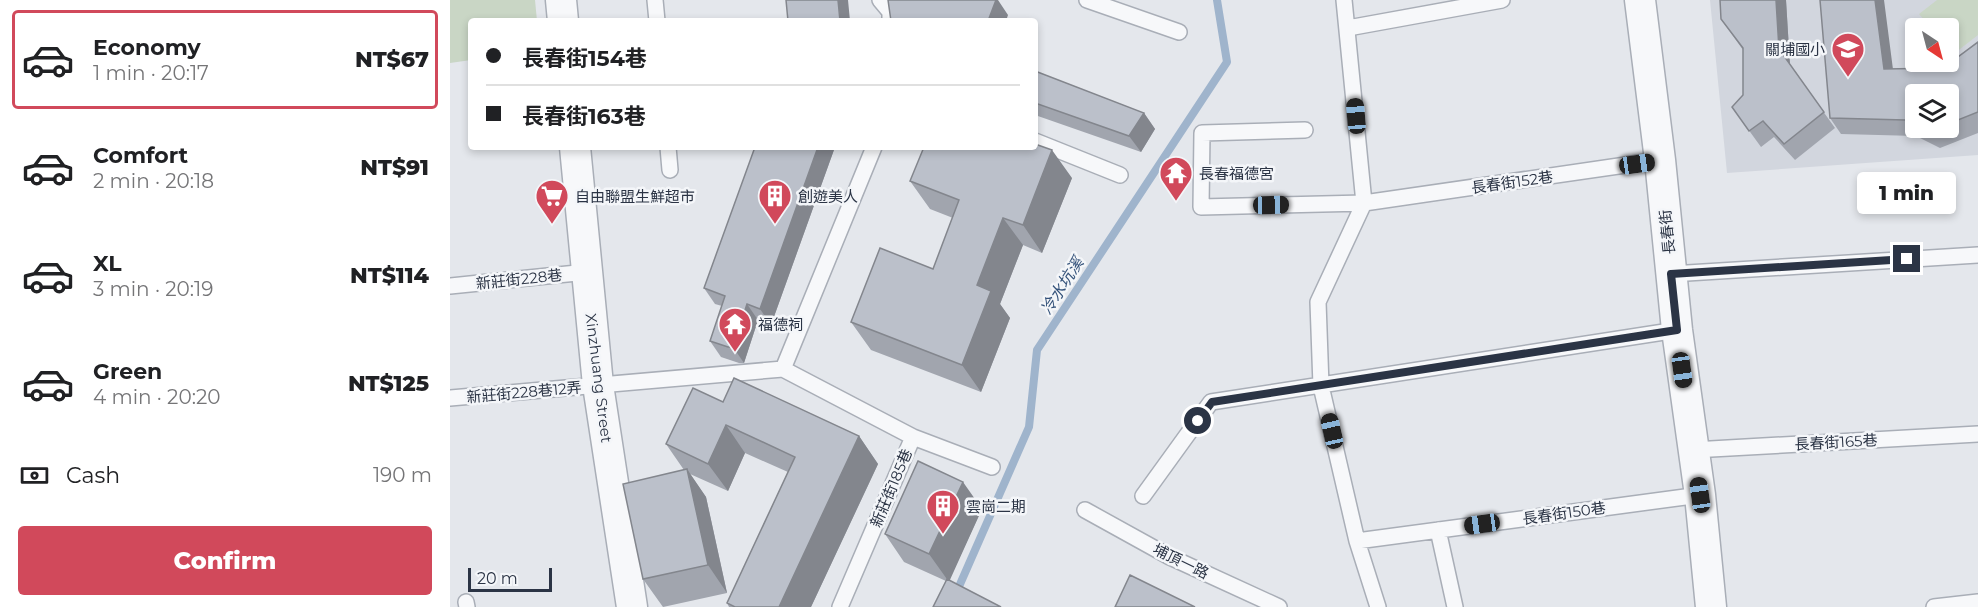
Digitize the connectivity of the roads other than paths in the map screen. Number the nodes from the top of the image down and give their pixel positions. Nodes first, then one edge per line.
1 (561, 0) edge
2 (655, 0) edge
3 (880, 0) edge
4 (1087, 0) edge
5 (1344, 0) edge
6 (1502, 0) edge
7 (1640, 0) edge
8 (563, 18) edge
9 (657, 18) edge
10 (890, 18) edge
11 (1348, 28) junction
12 (1179, 32) dead end
13 (1305, 130) dead end
14 (1038, 142) edge
15 (575, 150) edge
16 (668, 150) edge
17 (873, 150) edge
18 (1660, 160) junction
19 (670, 170) dead end
20 (1120, 175) dead end
21 (1364, 203) junction
22 (1978, 255) edge
23 (587, 272) junction
24 (1671, 274) junction
25 (450, 286) edge
26 (1677, 330) junction
27 (783, 369) junction
28 (598, 385) junction
29 (1321, 386) junction
30 (450, 398) edge
31 (1978, 434) edge
32 (913, 437) junction
33 (1693, 450) junction
34 (992, 467) dead end
35 (1700, 495) junction
36 (1143, 496) dead end
37 (1085, 510) dead end
38 (1438, 530) junction
39 (1357, 541) junction
40 (1978, 602) edge
41 (632, 607) edge
42 (840, 607) edge
43 (1280, 607) edge
44 (1378, 607) edge
45 (1455, 607) edge
46 (1712, 607) edge
47 (1934, 607) edge

1 - 8 street
2 - 9 lane
3 - 10 lane
4 - 12 lane
5 - 11 lane
6 - 11 lane
7 - 18 street, 長春街
11 - 21 lane
13 - 21 lane, 長春街152巷
14 - 20 lane
15 - 23 street, Xinzhuang Street
16 - 19 lane
17 - 27 lane
18 - 21 lane, 長春街152巷
18 - 24 street, 長春街
21 - 29 lane
22 - 24 lane
23 - 25 lane, 新莊街228巷
23 - 28 street, Xinzhuang Street
24 - 26 street, 長春街
26 - 29 lane
26 - 33 street, 長春街
27 - 28 lane
27 - 32 lane, 新莊街185巷
28 - 30 lane, 新莊街228巷12弄
28 - 41 street, Xinzhuang Street
29 - 36 lane
29 - 39 lane
31 - 33 lane, 長春街165巷
32 - 34 lane
32 - 42 lane, 新莊街185巷
33 - 35 street, 長春街
35 - 38 lane, 長春街150巷
35 - 46 street, 長春街
37 - 43 lane, 埔頂一路
38 - 39 lane, 長春街150巷
38 - 45 lane
39 - 44 lane
40 - 47 lane

